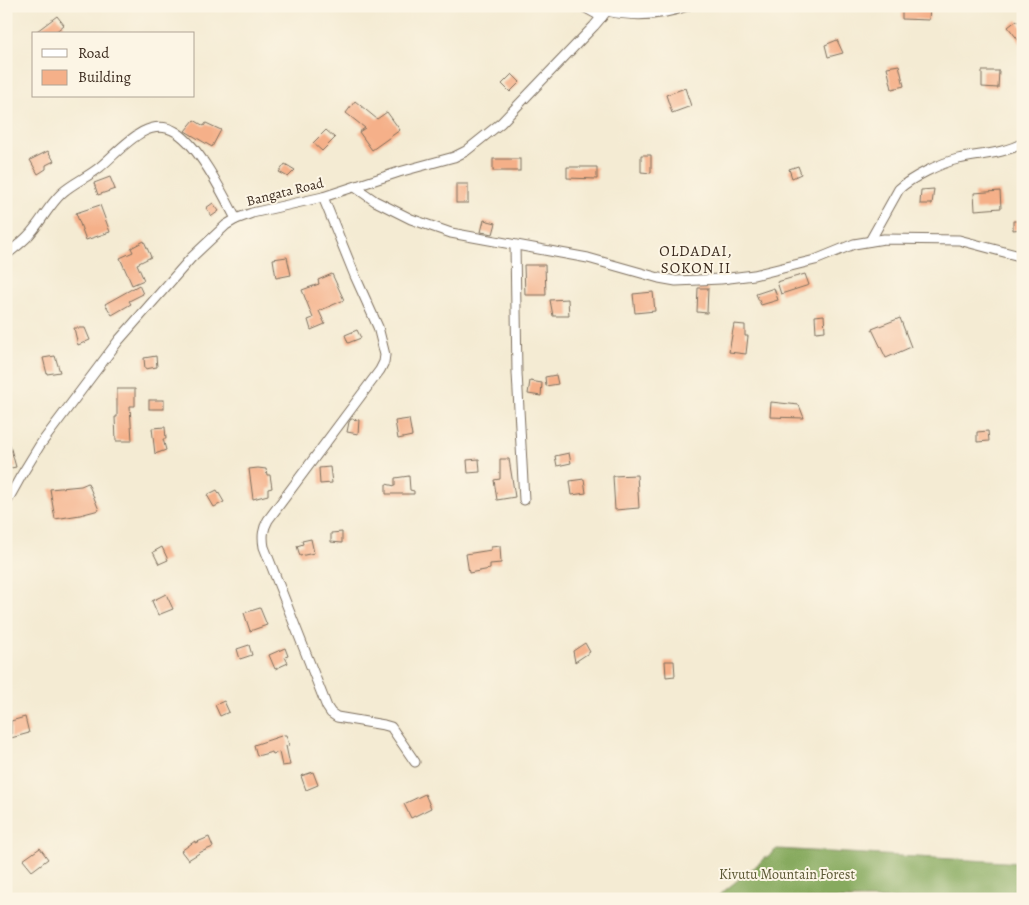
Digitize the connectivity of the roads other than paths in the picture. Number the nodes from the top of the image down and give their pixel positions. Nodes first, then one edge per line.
1 (582, 6) edge
2 (686, 6) edge
3 (606, 11) edge
4 (1023, 143) edge
5 (355, 187) junction
6 (323, 198) junction
7 (236, 219) junction
8 (870, 241) junction
9 (515, 245) junction
10 (6, 255) edge
11 (1023, 257) edge
12 (524, 500) dead end
13 (6, 503) edge
14 (415, 762) dead end

1 - 3 street
2 - 3 street
3 - 5 street, Bangata Road
4 - 8 street
5 - 6 street, Bangata Road
5 - 9 street
6 - 7 street, Bangata Road
6 - 14 street
7 - 10 street
7 - 13 street, Bangata Road
8 - 9 street
8 - 11 street
9 - 12 street

